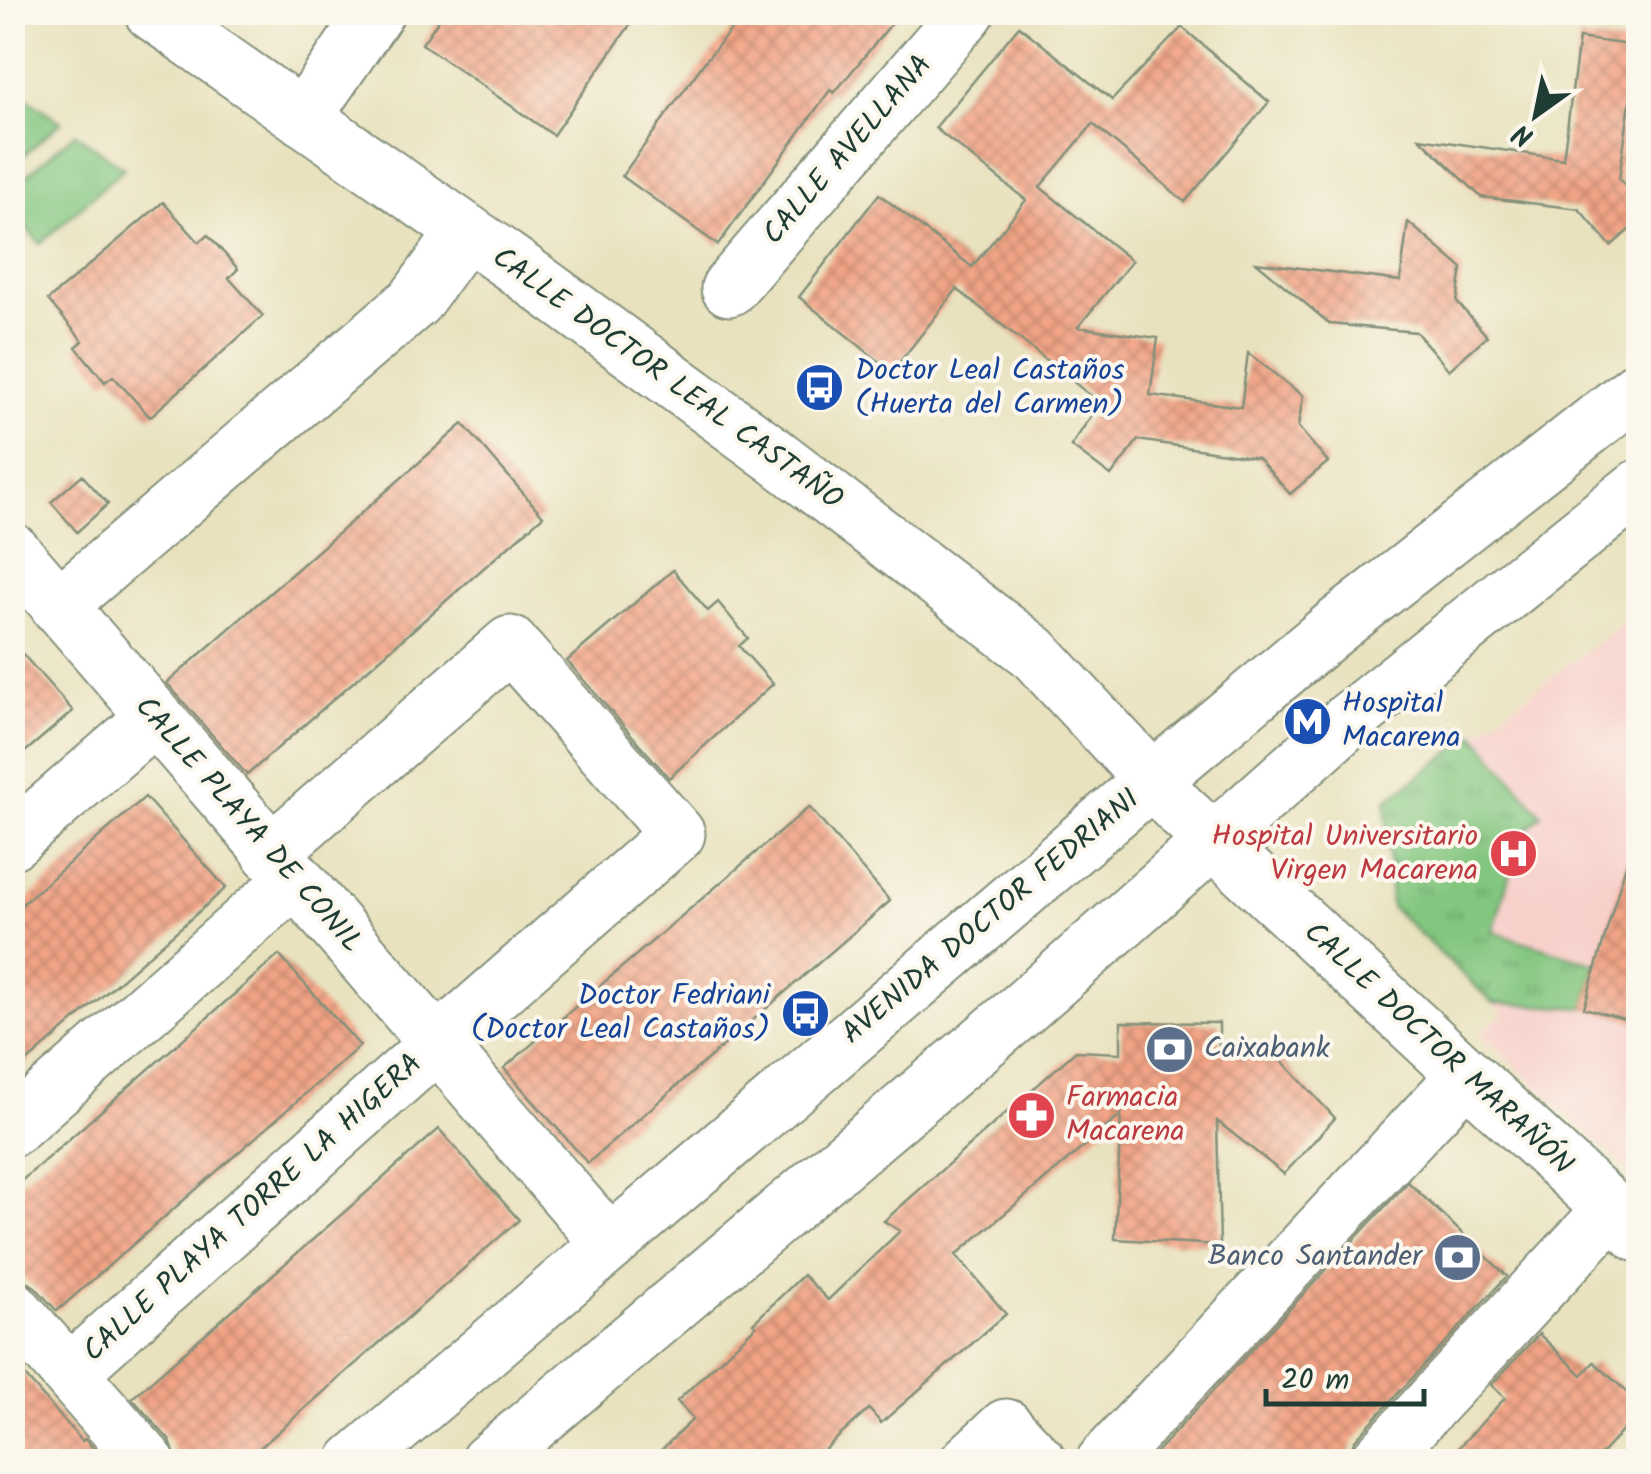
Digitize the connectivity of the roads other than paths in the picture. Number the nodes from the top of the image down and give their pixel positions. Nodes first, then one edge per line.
1 (152, 12) edge
2 (376, 12) edge
3 (967, 12) edge
4 (303, 118) junction
5 (466, 232) junction
6 (730, 288) dead end
7 (1638, 389) edge
8 (1638, 488) edge
9 (12, 551) edge
10 (58, 606) junction
11 (155, 718) junction
12 (1151, 781) junction
13 (1214, 840) junction
14 (12, 841) edge
15 (282, 866) junction
16 (438, 1043) junction
17 (1466, 1075) junction
18 (12, 1128) edge
19 (1625, 1222) edge
20 (610, 1244) junction
21 (12, 1308) edge
22 (69, 1373) junction
23 (147, 1462) edge
24 (355, 1462) edge
25 (488, 1462) edge
26 (968, 1462) edge
27 (1039, 1462) edge
28 (1104, 1462) edge
29 (1377, 1462) edge

1 - 4 street, CALLE DOCTOR LEAL CASTAÑO
2 - 4 street
3 - 6 street, CALLE AVELLANA
4 - 5 street, CALLE DOCTOR LEAL CASTAÑO
5 - 10 street
5 - 12 street, CALLE DOCTOR LEAL CASTAÑO
7 - 12 street, AVENIDA DOCTOR FEDRIANI
8 - 13 street
9 - 10 street, CALLE PLAYA DE CONIL
10 - 11 street, CALLE PLAYA DE CONIL
11 - 14 street
11 - 15 street, CALLE PLAYA DE CONIL
12 - 13 street, CALLE DOCTOR MARAÑÓN
12 - 20 street, AVENIDA DOCTOR FEDRIANI
13 - 17 street, CALLE DOCTOR MARAÑÓN
13 - 25 street
15 - 16 street, CALLE PLAYA DE CONIL
15 - 16 street, CALLE PLAYA TORRE LA HIGERA
15 - 18 street
16 - 20 street, CALLE PLAYA DE CONIL
16 - 22 street, CALLE PLAYA TORRE LA HIGERA
17 - 19 street, CALLE DOCTOR MARAÑÓN
17 - 28 street
19 - 29 street
20 - 24 street, AVENIDA DOCTOR FEDRIANI
21 - 22 street
22 - 23 street
26 - 27 street

